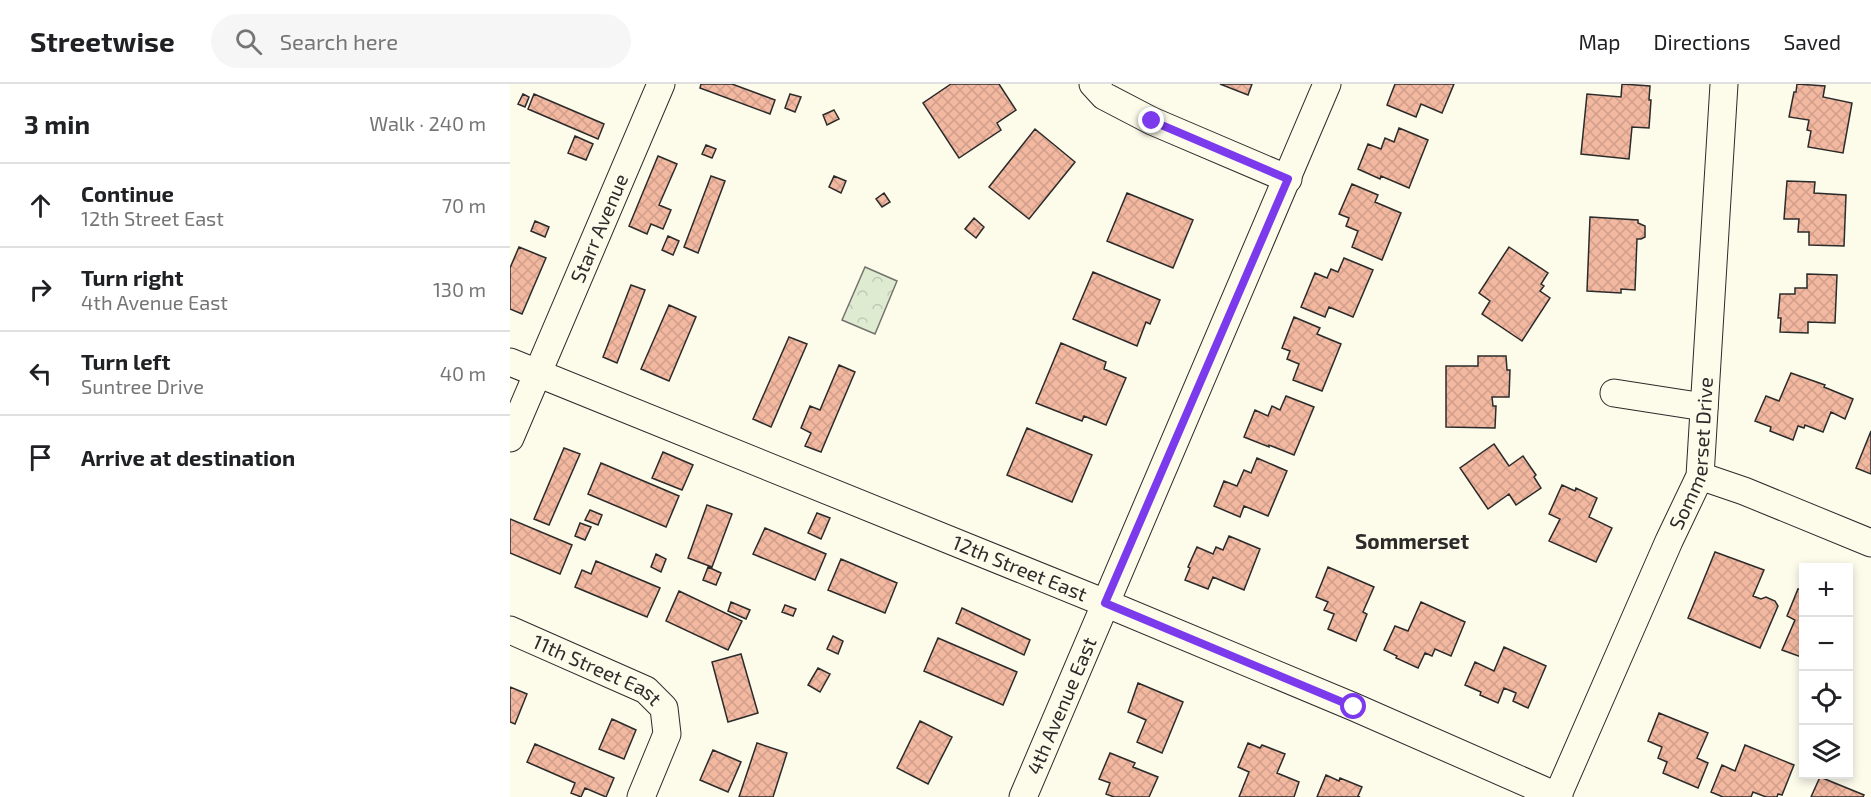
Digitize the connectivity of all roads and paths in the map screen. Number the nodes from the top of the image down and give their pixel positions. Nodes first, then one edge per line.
1 (661, 84) edge
2 (1093, 84) edge
3 (1327, 84) edge
4 (1724, 84) edge
5 (1288, 179) junction
6 (510, 362) edge
7 (537, 373) junction
8 (1614, 393) dead end
9 (1704, 407) junction
10 (510, 438) edge
11 (1700, 476) junction
12 (1871, 543) edge
13 (1105, 603) junction
14 (510, 630) edge
15 (641, 797) edge
16 (1023, 797) edge
17 (1558, 797) edge

1 - 7 street, Starr Avenue
2 - 5 street
3 - 5 street, 4th Avenue East
4 - 9 street, Sommerset Drive
5 - 13 street, 4th Avenue East
6 - 7 street, 12th Street East
7 - 10 street, Starr Avenue
7 - 13 street, 12th Street East
8 - 9 street
9 - 11 street, Sommerset Drive
11 - 12 street
11 - 17 street, Sommerset Drive
13 - 16 street, 4th Avenue East
13 - 17 street, 12th Street East
14 - 15 street, 11th Street East

